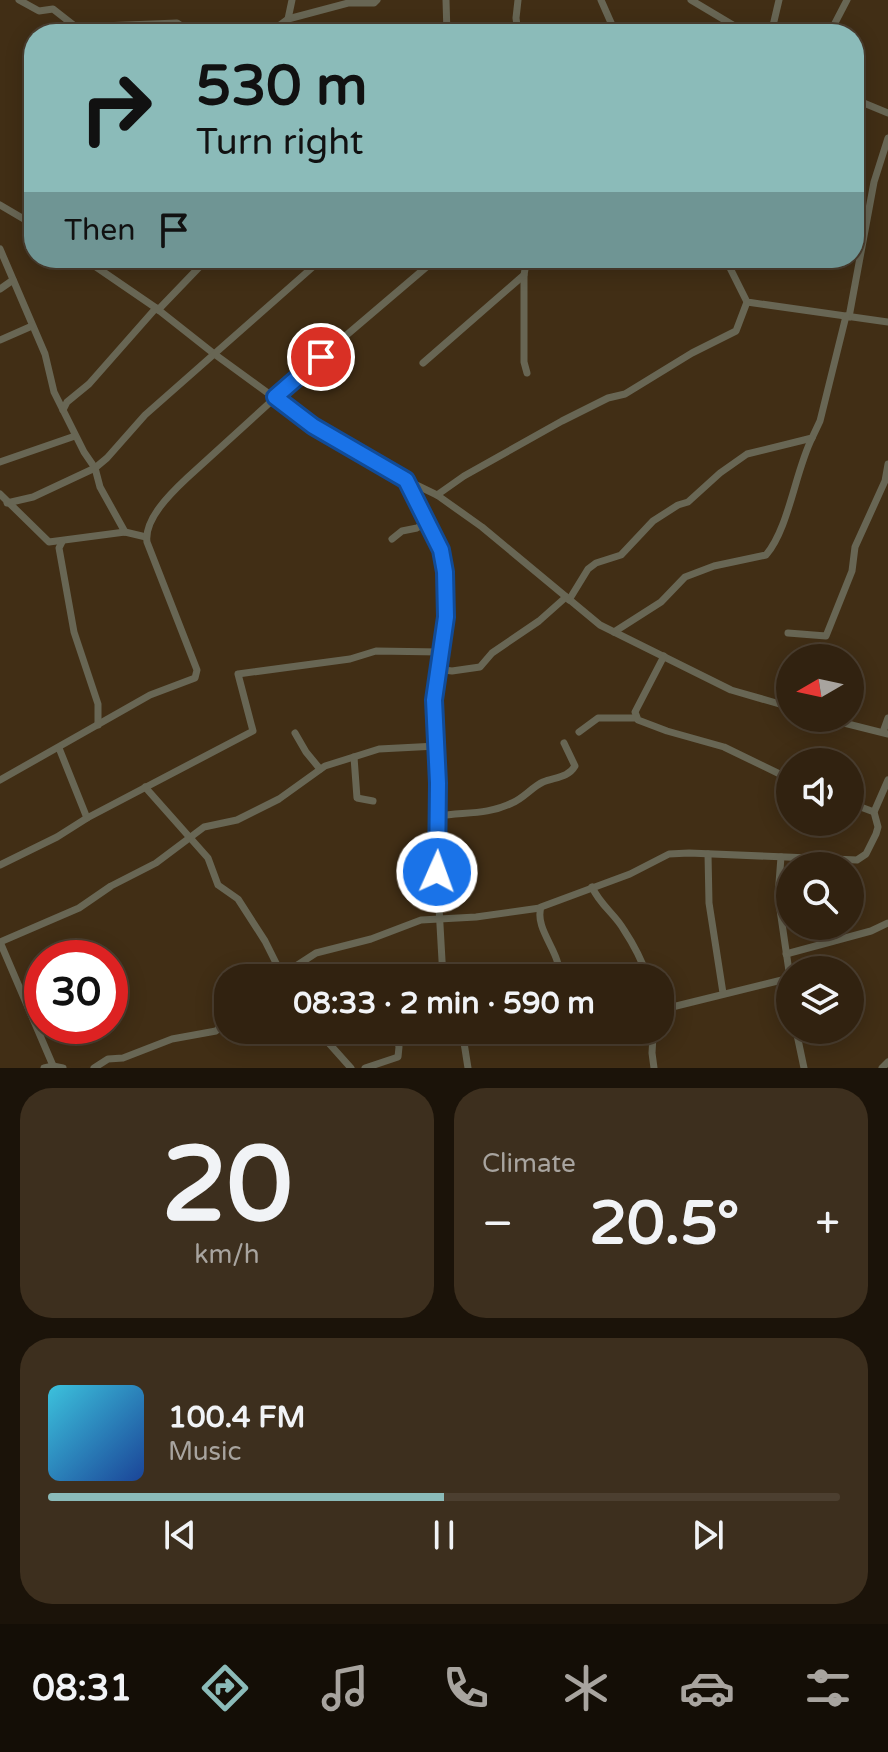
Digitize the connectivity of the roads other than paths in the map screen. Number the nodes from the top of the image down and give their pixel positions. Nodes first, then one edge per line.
1 (19, 0) edge
2 (292, 0) edge
3 (377, 0) edge
4 (446, 0) edge
5 (518, 0) edge
6 (601, 0) edge
7 (691, 0) edge
8 (779, 0) edge
9 (847, 0) edge
10 (288, 19) junction
11 (835, 23) dead end
12 (72, 24) edge
13 (152, 24) edge
14 (178, 24) edge
15 (281, 24) edge
16 (447, 24) edge
17 (517, 24) edge
18 (612, 24) edge
19 (731, 24) edge
20 (773, 24) edge
21 (864, 103) edge
22 (888, 113) edge
23 (888, 138) edge
24 (0, 205) edge
25 (24, 219) edge
26 (864, 234) edge
27 (0, 249) edge
28 (98, 268) edge
29 (198, 268) edge
30 (311, 268) edge
31 (425, 268) edge
32 (525, 268) edge
33 (730, 268) edge
34 (857, 268) edge
35 (524, 275) junction
36 (13, 280) junction
37 (0, 289) edge
38 (747, 302) junction
39 (157, 309) junction
40 (848, 316) junction
41 (888, 322) edge
42 (32, 326) junction
43 (0, 340) edge
44 (213, 353) junction
45 (423, 363) dead end
46 (527, 373) dead end
47 (275, 397) junction
48 (63, 405) junction
49 (75, 436) junction
50 (812, 438) junction
51 (0, 462) edge
52 (888, 464) edge
53 (95, 468) junction
54 (406, 480) junction
55 (0, 494) edge
56 (433, 494) junction
57 (7, 503) junction
58 (421, 507) junction
59 (427, 521) junction
60 (125, 532) junction
61 (146, 537) junction
62 (392, 539) dead end
63 (60, 545) junction
64 (567, 598) junction
65 (614, 632) junction
66 (788, 633) dead end
67 (440, 652) junction
68 (664, 656) junction
69 (436, 674) junction
70 (776, 703) edge
71 (636, 718) junction
72 (888, 718) edge
73 (98, 725) junction
74 (864, 728) edge
75 (579, 732) dead end
76 (295, 733) dead end
77 (886, 733) edge
78 (564, 743) dead end
79 (437, 746) junction
80 (59, 748) junction
81 (354, 757) junction
82 (320, 769) junction
83 (776, 772) edge
84 (0, 780) edge
85 (888, 780) edge
86 (145, 787) junction
87 (373, 801) dead end
88 (864, 808) edge
89 (874, 812) junction
90 (439, 816) junction
91 (87, 818) junction
92 (190, 836) junction
93 (708, 854) junction
94 (864, 855) edge
95 (776, 857) edge
96 (0, 865) edge
97 (592, 887) junction
98 (540, 908) junction
99 (439, 918) junction
100 (888, 923) edge
101 (784, 940) edge
102 (786, 954) joint
103 (276, 964) edge
104 (300, 964) edge
105 (442, 964) edge
106 (558, 964) edge
107 (643, 964) edge
108 (776, 982) edge
109 (723, 993) junction
110 (674, 1006) edge
111 (214, 1031) edge
112 (330, 1044) edge
113 (398, 1044) edge
114 (464, 1044) edge
115 (653, 1044) edge
116 (799, 1044) edge
117 (888, 1062) edge
118 (54, 1067) edge
119 (44, 1068) edge
120 (63, 1068) edge
121 (94, 1068) edge
122 (351, 1068) edge
123 (365, 1068) edge
124 (468, 1068) edge
125 (654, 1068) edge
126 (804, 1068) edge
127 (882, 1068) edge

1 - 12 street
2 - 10 street
3 - 10 street
4 - 16 street
5 - 17 street
6 - 18 street
7 - 19 street
8 - 20 street
9 - 11 street
10 - 15 street
13 - 14 street
21 - 22 street
23 - 26 street
24 - 25 street
27 - 36 street
28 - 39 street
29 - 39 street
30 - 44 street
31 - 47 street
32 - 35 street
33 - 38 street
34 - 40 street
35 - 45 street
35 - 46 street
36 - 37 street
36 - 42 street
38 - 40 street
38 - 56 street
39 - 44 street
39 - 48 street
40 - 41 street
40 - 50 street
42 - 43 street
42 - 48 street
44 - 47 street
44 - 53 street
47 - 54 street
47 - 61 street
48 - 49 street
49 - 51 street
49 - 53 street
50 - 64 street
50 - 65 street
52 - 66 street
53 - 57 street
53 - 60 street
54 - 56 street
54 - 58 street
55 - 57 street
56 - 58 street
56 - 64 street
57 - 63 street
58 - 59 street
59 - 62 street
59 - 67 street
60 - 61 street
60 - 63 street
61 - 73 street
63 - 73 street
64 - 65 street
64 - 69 street
65 - 68 street
67 - 69 street
67 - 86 street
68 - 70 street
68 - 71 street
69 - 79 street
71 - 75 street
71 - 83 street
72 - 77 street
73 - 80 street
74 - 77 street
76 - 82 street
78 - 90 street
79 - 81 street
79 - 90 street
80 - 84 street
80 - 91 street
81 - 82 street
81 - 87 street
82 - 92 street
85 - 89 street
86 - 91 street
86 - 92 street
88 - 89 street
89 - 94 street
90 - 99 street
91 - 96 street
92 - 103 street
92 - 118 street
93 - 95 street
93 - 97 street
93 - 109 street
97 - 98 street
97 - 107 street
98 - 99 street
98 - 106 street
99 - 104 street
99 - 105 street
100 - 102 street
101 - 102 street
108 - 109 street
109 - 110 street
111 - 121 street
112 - 122 street
113 - 123 street
114 - 124 street
115 - 125 street
116 - 126 street
117 - 127 street
118 - 119 street
118 - 120 street

